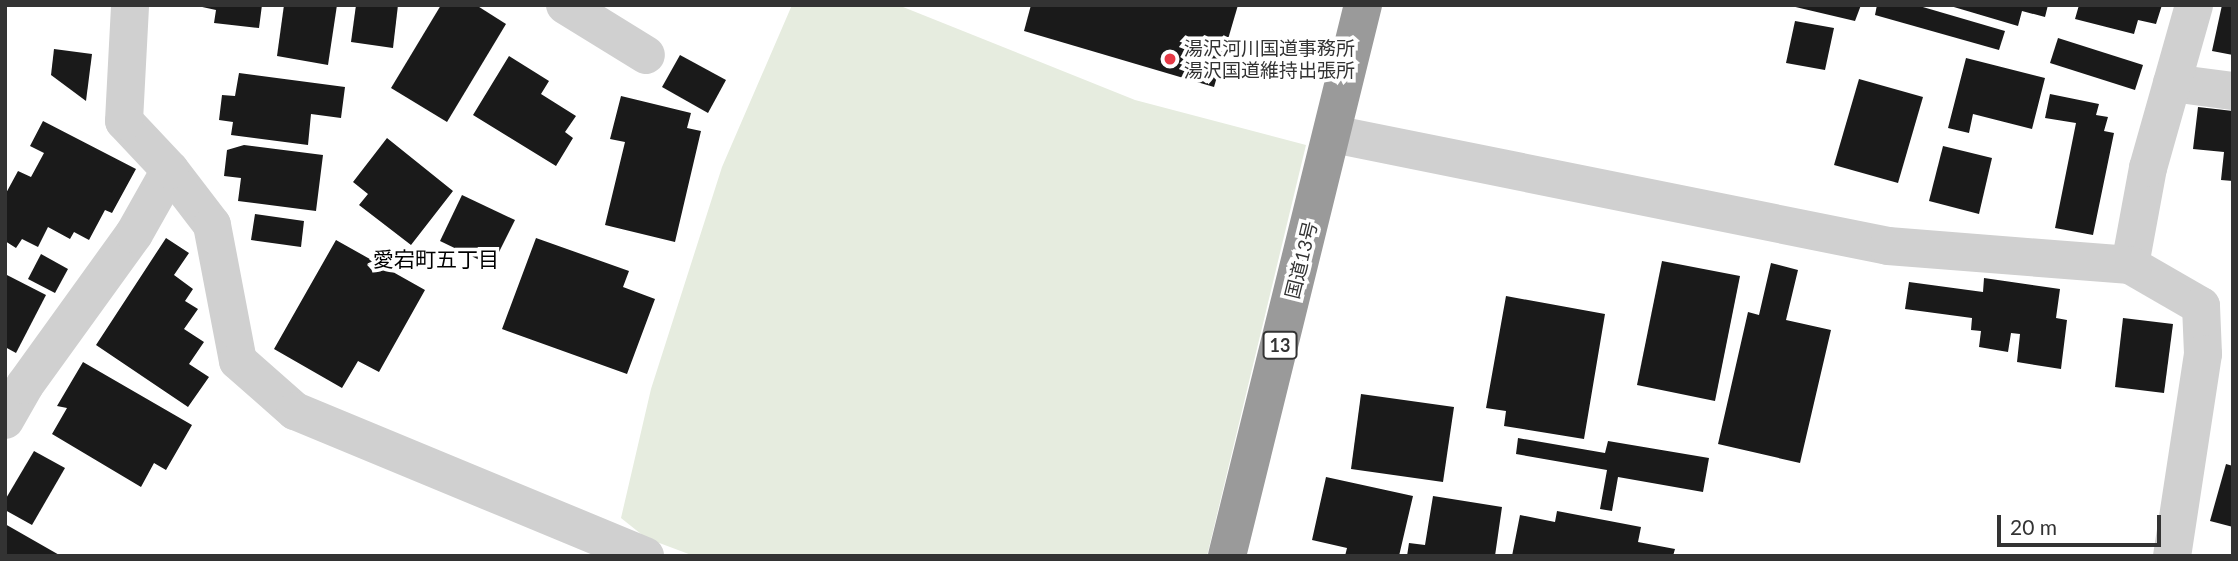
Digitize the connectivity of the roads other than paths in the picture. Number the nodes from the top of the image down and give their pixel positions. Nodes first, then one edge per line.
1 (130, 5) edge
2 (565, 5) edge
3 (1363, 5) edge
4 (2194, 5) edge
5 (646, 55) dead end
6 (2172, 83) junction
7 (2233, 91) edge
8 (1333, 134) junction
9 (170, 170) junction
10 (2130, 265) junction
11 (5, 420) edge
12 (645, 556) edge
13 (1227, 556) edge
14 (2172, 556) edge

1 - 9 street
2 - 5 street
3 - 8 highway, 国道13号 / 13
4 - 6 street
6 - 7 street
6 - 10 street
8 - 10 street
8 - 13 highway, 国道13号 / 13
9 - 11 street
9 - 12 street
10 - 14 street

